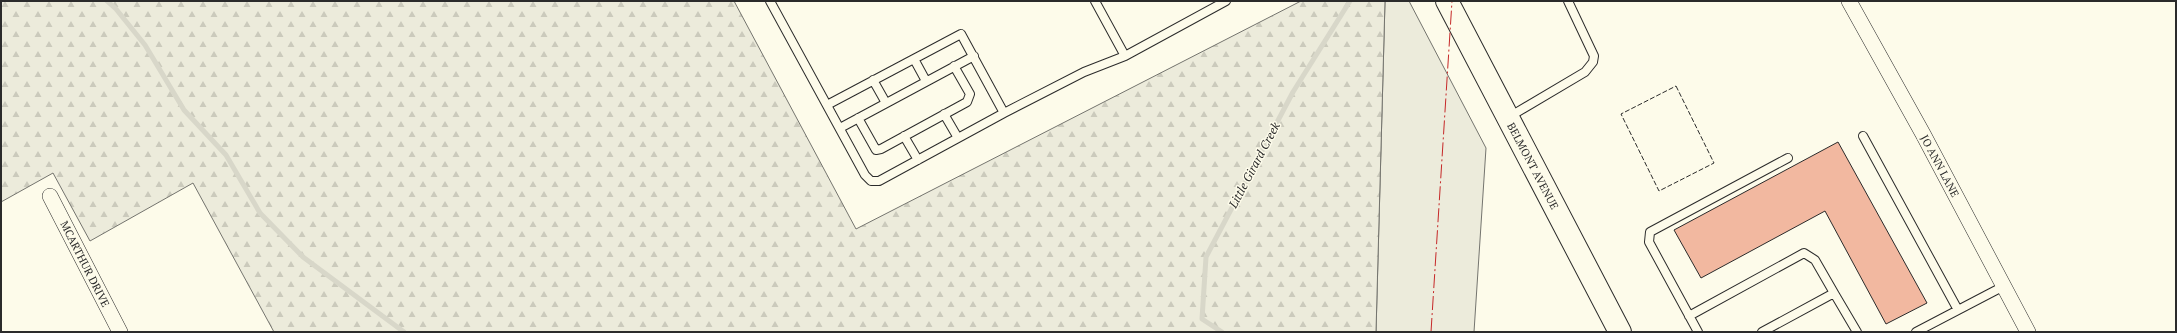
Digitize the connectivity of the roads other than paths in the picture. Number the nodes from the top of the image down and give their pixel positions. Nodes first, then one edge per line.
1 (770, 1) edge
2 (1095, 1) edge
3 (1226, 1) edge
4 (1447, 1) edge
5 (1568, 1) edge
6 (1849, 1) edge
7 (974, 56) junction
8 (1125, 56) junction
9 (914, 59) junction
10 (954, 66) junction
11 (873, 80) junction
12 (926, 81) junction
13 (886, 103) junction
14 (827, 105) junction
15 (1004, 113) junction
16 (944, 114) junction
17 (858, 118) junction
18 (1508, 118) junction
19 (840, 128) junction
20 (904, 136) junction
21 (1863, 136) dead end
22 (958, 138) junction
23 (1788, 158) dead end
24 (918, 160) junction
25 (50, 196) dead end
26 (2004, 286) junction
27 (1834, 293) junction
28 (1958, 310) junction
29 (1689, 316) junction
30 (120, 332) edge
31 (1620, 332) edge
32 (1698, 332) edge
33 (1762, 332) edge
34 (1857, 332) edge
35 (1916, 332) edge
36 (2028, 332) edge

1 - 14 lane
2 - 8 lane
3 - 8 lane
4 - 18 main road, BELMONT AVENUE
5 - 18 lane
6 - 26 street, JO ANN LANE
7 - 9 lane
7 - 10 lane
7 - 15 lane
8 - 15 lane
9 - 11 lane
9 - 12 lane
10 - 12 lane
10 - 16 lane
11 - 13 lane
11 - 14 lane
12 - 13 lane
13 - 17 lane
14 - 19 lane
15 - 22 lane
16 - 20 lane
16 - 22 lane
17 - 19 lane
17 - 20 lane
18 - 31 main road, BELMONT AVENUE
19 - 24 lane
20 - 24 lane
21 - 28 lane
22 - 24 lane
23 - 29 lane
25 - 30 street, MCARTHUR DRIVE
26 - 28 lane
26 - 36 street, JO ANN LANE
27 - 29 lane
27 - 33 lane
27 - 34 lane
28 - 35 lane
29 - 32 lane

